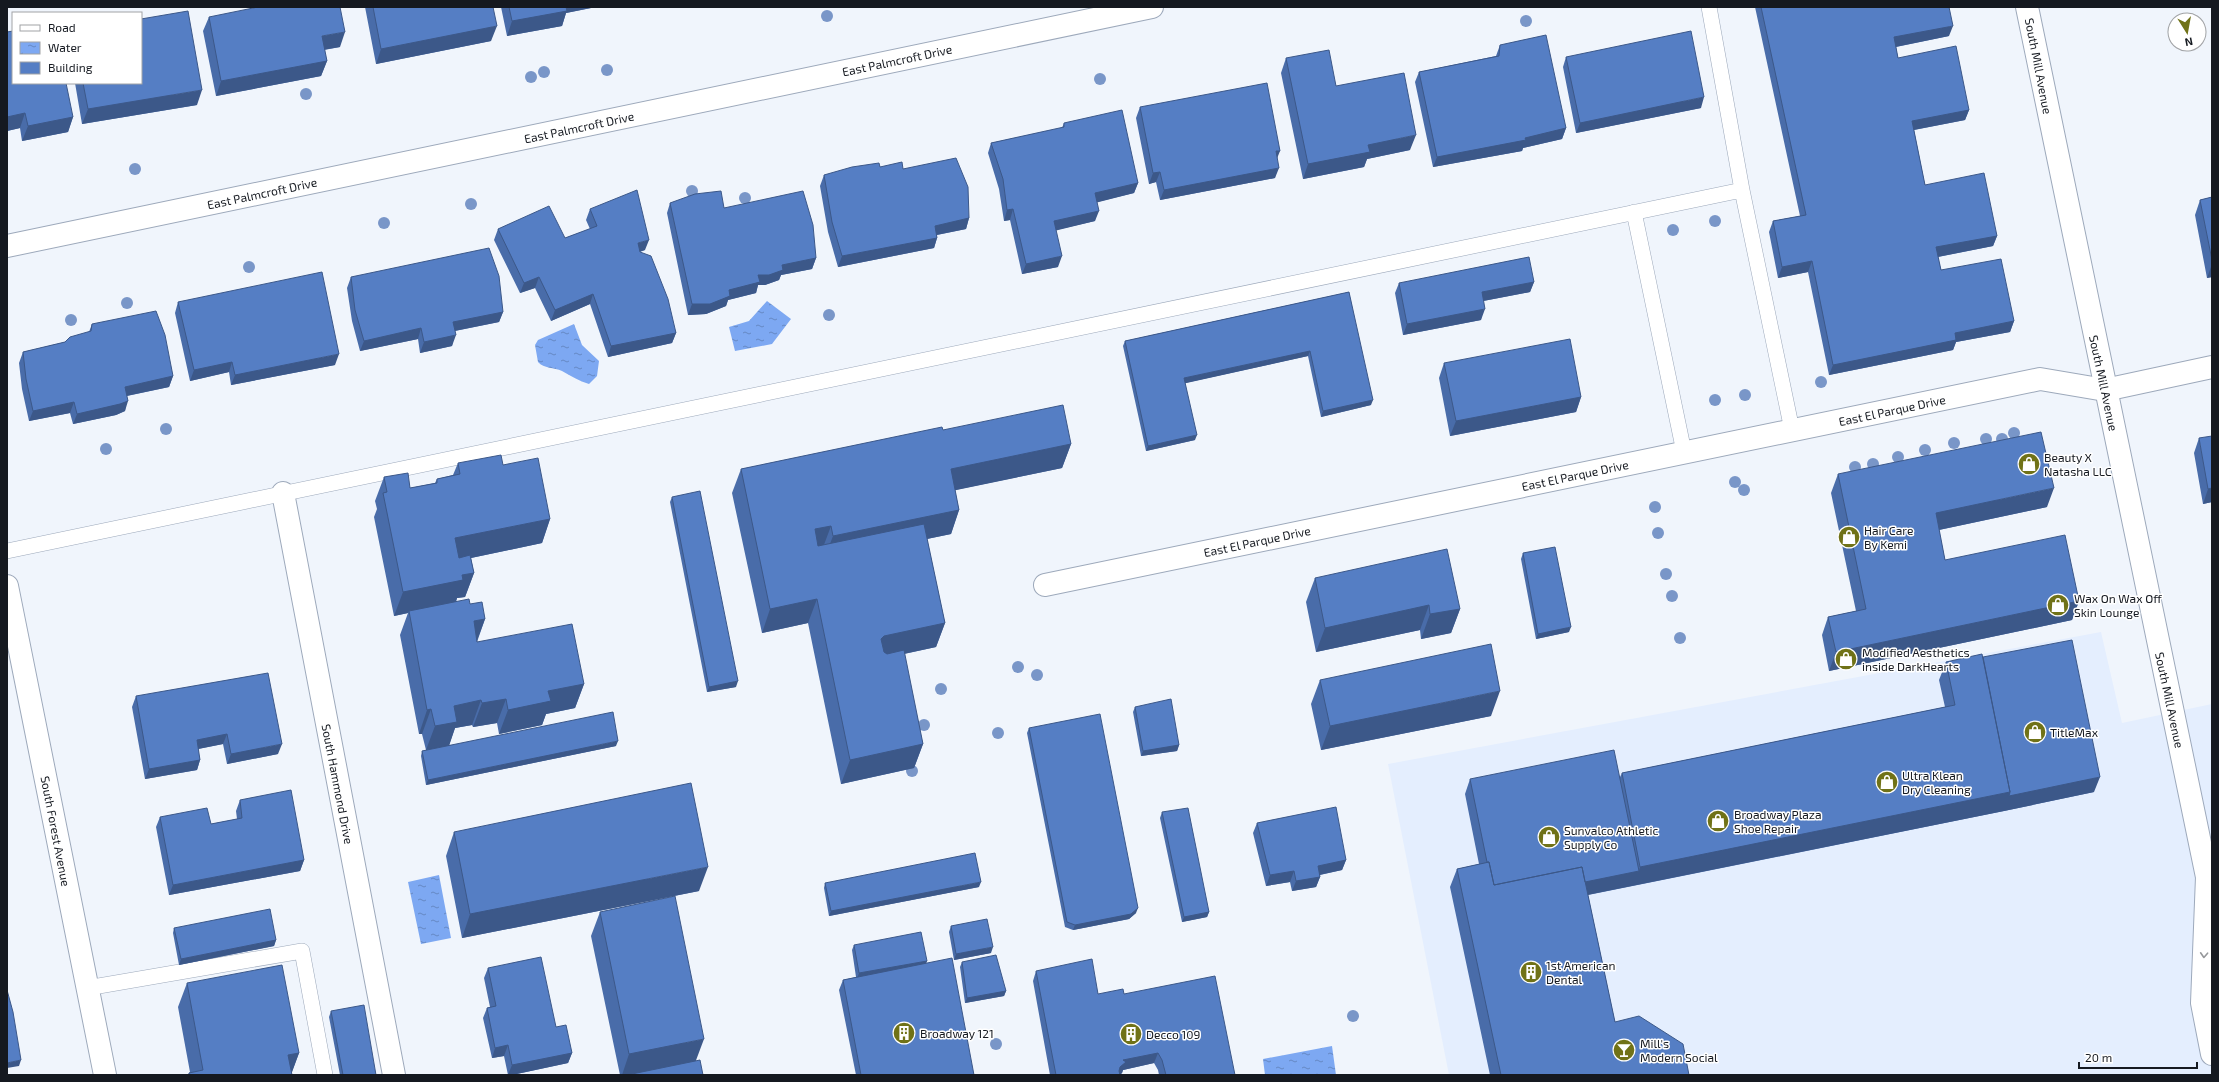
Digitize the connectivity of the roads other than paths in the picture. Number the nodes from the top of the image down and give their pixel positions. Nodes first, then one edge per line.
1 (1152, 7) edge
2 (1709, 7) edge
3 (2027, 7) edge
4 (1742, 190) junction
5 (1634, 212) junction
6 (7, 246) edge
7 (2212, 367) edge
8 (2105, 390) junction
9 (1792, 430) junction
10 (1684, 452) junction
11 (283, 493) junction
12 (7, 551) edge
13 (1045, 585) dead end
14 (7, 586) edge
15 (2209, 882) edge
16 (87, 988) junction
17 (2212, 1054) edge
18 (104, 1075) edge
19 (325, 1075) edge
20 (394, 1075) edge

1 - 6 street, East Palmcroft Drive
2 - 4 lane
3 - 8 street, South Mill Avenue
4 - 5 lane
4 - 9 lane
5 - 10 lane
5 - 11 lane
7 - 8 street
8 - 9 street, East El Parque Drive
8 - 15 street, South Mill Avenue
9 - 10 street, East El Parque Drive
10 - 13 street, East El Parque Drive
11 - 12 lane
11 - 20 street, South Hammond Drive
14 - 16 street, South Forest Avenue
15 -> 17 street, South Mill Avenue
16 - 18 street, South Forest Avenue
16 - 19 lane

